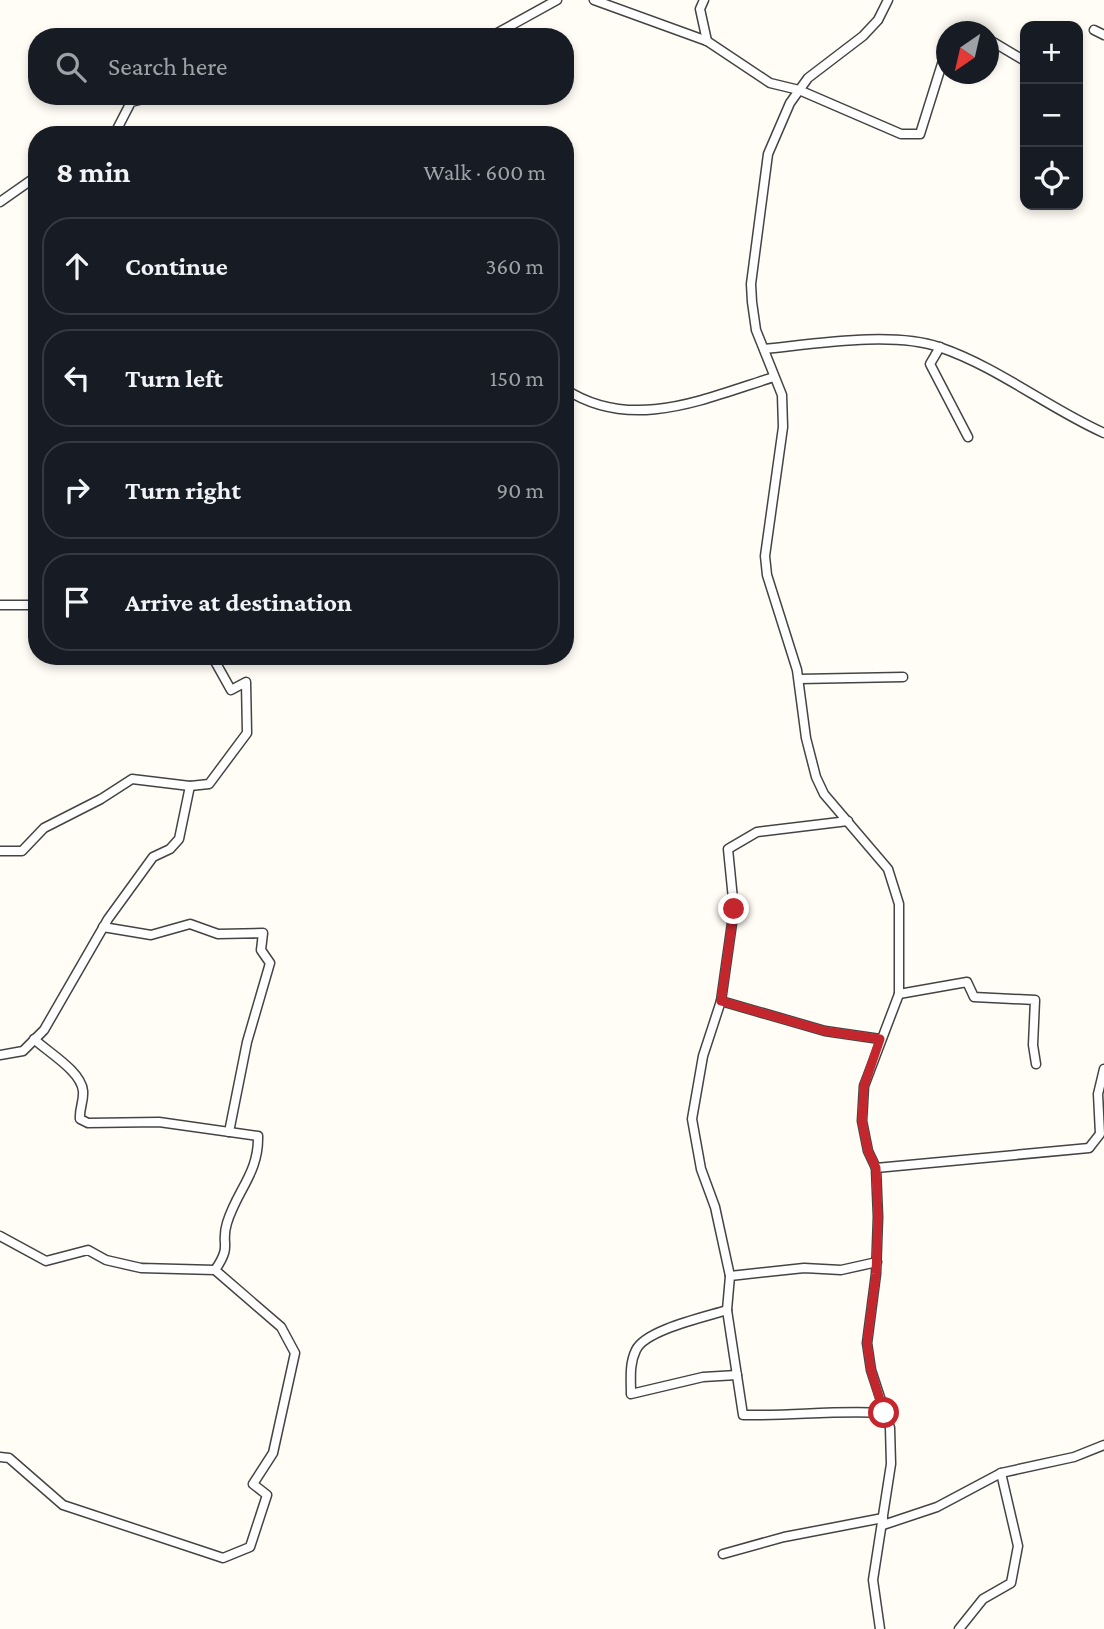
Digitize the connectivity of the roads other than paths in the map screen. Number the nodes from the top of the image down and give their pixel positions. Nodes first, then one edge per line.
1 (557, 0) edge
2 (594, 0) edge
3 (704, 0) edge
4 (888, 0) edge
5 (506, 28) edge
6 (1094, 30) dead end
7 (1104, 34) edge
8 (707, 41) junction
9 (999, 45) edge
10 (1020, 58) edge
11 (936, 84) edge
12 (799, 90) junction
13 (129, 105) edge
14 (119, 126) edge
15 (28, 182) edge
16 (0, 202) edge
17 (940, 347) junction
18 (764, 349) junction
19 (775, 377) junction
20 (574, 395) edge
21 (1104, 433) edge
22 (968, 437) dead end
23 (0, 605) edge
24 (28, 605) edge
25 (217, 665) edge
26 (903, 677) dead end
27 (799, 679) junction
28 (190, 786) junction
29 (848, 821) junction
30 (0, 851) edge
31 (103, 927) junction
32 (899, 995) junction
33 (721, 1001) junction
34 (880, 1039) junction
35 (34, 1040) junction
36 (0, 1055) edge
37 (1036, 1064) dead end
38 (1104, 1069) edge
39 (229, 1132) junction
40 (876, 1168) junction
41 (0, 1236) edge
42 (877, 1262) junction
43 (215, 1270) junction
44 (730, 1276) junction
45 (727, 1310) junction
46 (737, 1376) junction
47 (884, 1413) junction
48 (1104, 1445) edge
49 (0, 1457) edge
50 (1002, 1473) junction
51 (883, 1522) junction
52 (723, 1554) dead end
53 (880, 1629) edge
54 (959, 1629) edge

1 - 5 street
2 - 8 street
3 - 8 street
4 - 12 street
6 - 7 street
8 - 12 street
9 - 10 street
11 - 12 street
12 - 18 street
13 - 14 street
15 - 16 street
17 - 18 street
17 - 21 street
17 - 22 street
18 - 19 street
19 - 20 street
19 - 27 street
23 - 24 street
25 - 28 street
26 - 27 street
27 - 29 street
28 - 30 street
28 - 31 street
29 - 32 street
29 - 33 street
31 - 35 street
31 - 39 street
32 - 34 street
32 - 37 street
33 - 34 street
33 - 44 street
34 - 40 street
35 - 36 street
35 - 39 street
38 - 40 street
39 - 43 street
40 - 42 street
41 - 43 street
42 - 44 street
42 - 47 street
43 - 49 street
44 - 45 street
45 - 46 street
45 - 46 street
46 - 47 street
47 - 51 street
48 - 50 street
50 - 51 street
50 - 54 street
51 - 52 street
51 - 53 street

